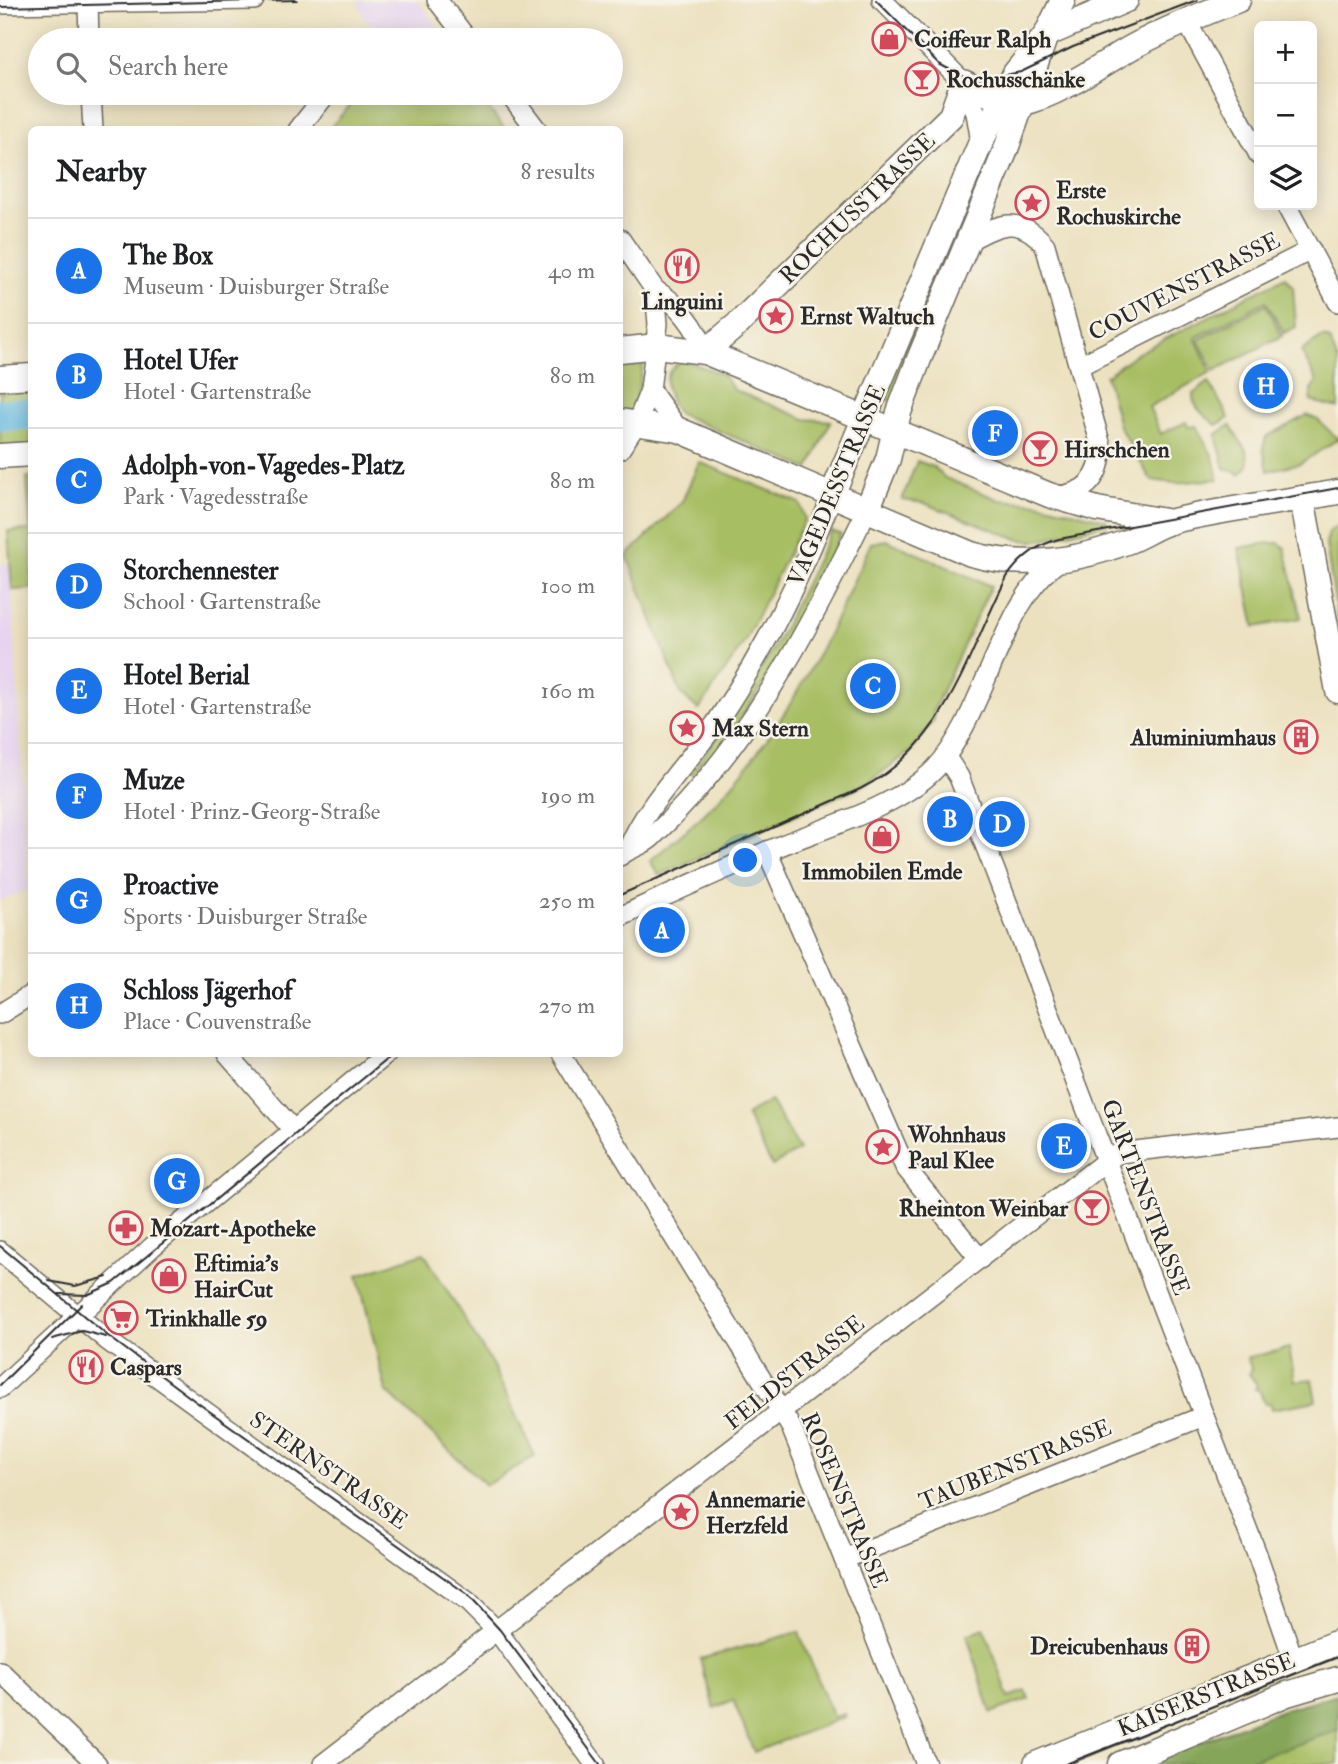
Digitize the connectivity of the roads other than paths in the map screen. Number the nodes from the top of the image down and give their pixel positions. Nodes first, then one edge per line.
1 (254, 0) edge
2 (437, 0) edge
3 (882, 0) edge
4 (1063, 0) edge
5 (1126, 0) edge
6 (1238, 0) edge
7 (88, 2) junction
8 (0, 4) edge
9 (1186, 20) junction
10 (89, 28) edge
11 (459, 28) edge
12 (1046, 34) junction
13 (963, 82) junction
14 (1070, 84) junction
15 (1012, 101) junction
16 (92, 105) edge
17 (318, 105) edge
18 (518, 105) edge
19 (93, 126) edge
20 (301, 126) edge
21 (534, 126) edge
22 (981, 142) junction
23 (1255, 147) edge
24 (1289, 210) edge
25 (966, 242) junction
26 (623, 243) edge
27 (1311, 250) junction
28 (655, 290) junction
29 (1338, 302) edge
30 (657, 346) junction
31 (623, 350) edge
32 (705, 352) junction
33 (1079, 366) junction
34 (28, 376) edge
35 (0, 377) edge
36 (650, 390) junction
37 (863, 418) junction
38 (629, 422) edge
39 (679, 430) junction
40 (895, 430) junction
41 (623, 440) edge
42 (28, 454) edge
43 (0, 456) edge
44 (1338, 492) edge
45 (1046, 493) junction
46 (832, 495) junction
47 (1302, 498) junction
48 (867, 510) junction
49 (1171, 522) junction
50 (1064, 559) junction
51 (1338, 691) edge
52 (946, 757) junction
53 (767, 851) junction
54 (624, 852) edge
55 (623, 915) edge
56 (28, 996) edge
57 (0, 1014) edge
58 (230, 1057) edge
59 (382, 1057) edge
60 (563, 1057) edge
61 (1338, 1127) edge
62 (294, 1131) junction
63 (1106, 1161) junction
64 (0, 1251) edge
65 (980, 1259) junction
66 (78, 1316) junction
67 (0, 1388) edge
68 (782, 1413) junction
69 (1204, 1416) junction
70 (845, 1559) junction
71 (498, 1632) junction
72 (1338, 1642) edge
73 (1293, 1658) junction
74 (0, 1671) edge
75 (1338, 1679) edge
76 (97, 1764) edge
77 (323, 1764) edge
78 (594, 1764) edge
79 (926, 1764) edge
80 (1036, 1764) edge
81 (1120, 1764) edge

1 - 7 street
2 - 11 street
3 - 13 street
4 - 12 main road
5 - 12 main road
6 - 9 main road
7 - 8 street
7 - 10 street
9 - 14 main road
9 - 23 street
12 - 14 main road
12 - 15 main road
13 - 15 main road
13 - 22 street
13 - 32 main road, ROCHUSSTRASSE
14 - 15 main road
15 - 22 main road, VAGEDESSTRASSE
15 - 25 main road, VAGEDESSTRASSE
16 - 19 street
17 - 20 street
18 - 21 street
22 - 37 main road, VAGEDESSTRASSE
24 - 27 street
25 - 33 street
25 - 40 main road, VAGEDESSTRASSE
26 - 28 street
27 - 29 street
27 - 33 street, COUVENSTRASSE
28 - 30 street
28 - 32 street
30 - 31 main road
30 - 32 main road
30 - 36 street
32 - 37 main road
33 - 45 street
34 - 35 main road
36 - 38 street
36 - 39 street
37 - 40 main road
37 - 46 main road, VAGEDESSTRASSE
38 - 39 main road
38 - 41 street
39 - 46 main road
40 - 45 main road
40 - 48 main road, VAGEDESSTRASSE
42 - 43 main road
44 - 47 main road
45 - 49 main road
46 - 48 main road
46 - 54 street, VAGEDESSTRASSE
47 - 49 main road
47 - 51 main road
48 - 50 main road
48 - 54 street, VAGEDESSTRASSE
49 - 50 main road
50 - 52 street
52 - 53 street
52 - 63 street, GARTENSTRASSE
53 - 55 street
53 - 65 street
56 - 57 street
58 - 62 street
59 - 62 street
60 - 68 street, ROSENSTRASSE
61 - 63 street, FELDSTRASSE
62 - 66 street
63 - 65 street, FELDSTRASSE
63 - 69 street, GARTENSTRASSE
64 - 66 street, STERNSTRASSE
65 - 68 street, FELDSTRASSE
66 - 67 street
66 - 71 street, STERNSTRASSE
68 - 70 street, ROSENSTRASSE
68 - 71 street, FELDSTRASSE
69 - 70 street, TAUBENSTRASSE
69 - 73 street, GARTENSTRASSE
70 - 79 street, ROSENSTRASSE
71 - 77 street, FELDSTRASSE
71 - 78 street, STERNSTRASSE
72 - 73 main road, KAISERSTRASSE
73 - 80 main road, KAISERSTRASSE
74 - 76 street
75 - 81 main road, KAISERSTRASSE

